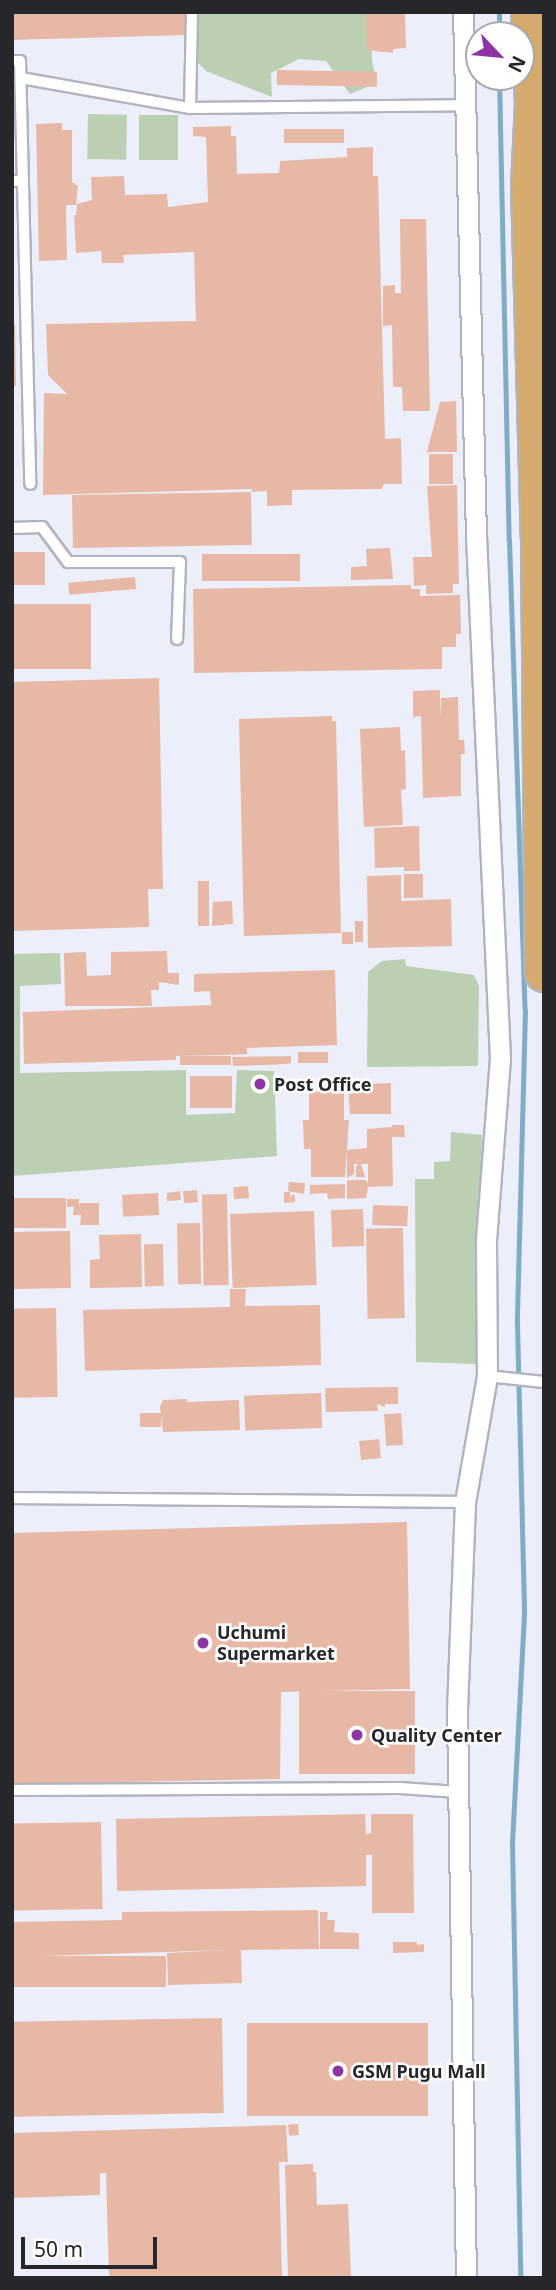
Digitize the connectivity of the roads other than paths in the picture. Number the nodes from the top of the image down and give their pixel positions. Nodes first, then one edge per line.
1 (192, 12) edge
2 (463, 12) edge
3 (530, 12) edge
4 (12, 61) edge
5 (21, 78) junction
6 (464, 105) junction
7 (190, 108) junction
8 (18, 181) edge
9 (30, 484) dead end
10 (12, 528) edge
11 (177, 639) dead end
12 (544, 972) edge
13 (487, 1376) junction
14 (544, 1382) edge
15 (12, 1498) edge
16 (465, 1502) junction
17 (12, 1790) edge
18 (458, 1792) junction
19 (466, 2278) edge

1 - 7 lane
2 - 6 street
3 - 12 highway
4 - 5 lane
5 - 7 lane
5 - 8 lane
6 - 7 lane
6 - 13 street
8 - 9 lane
10 - 11 lane
13 - 14 lane
13 - 16 street
15 - 16 lane
16 - 18 street
17 - 18 lane
18 - 19 street

